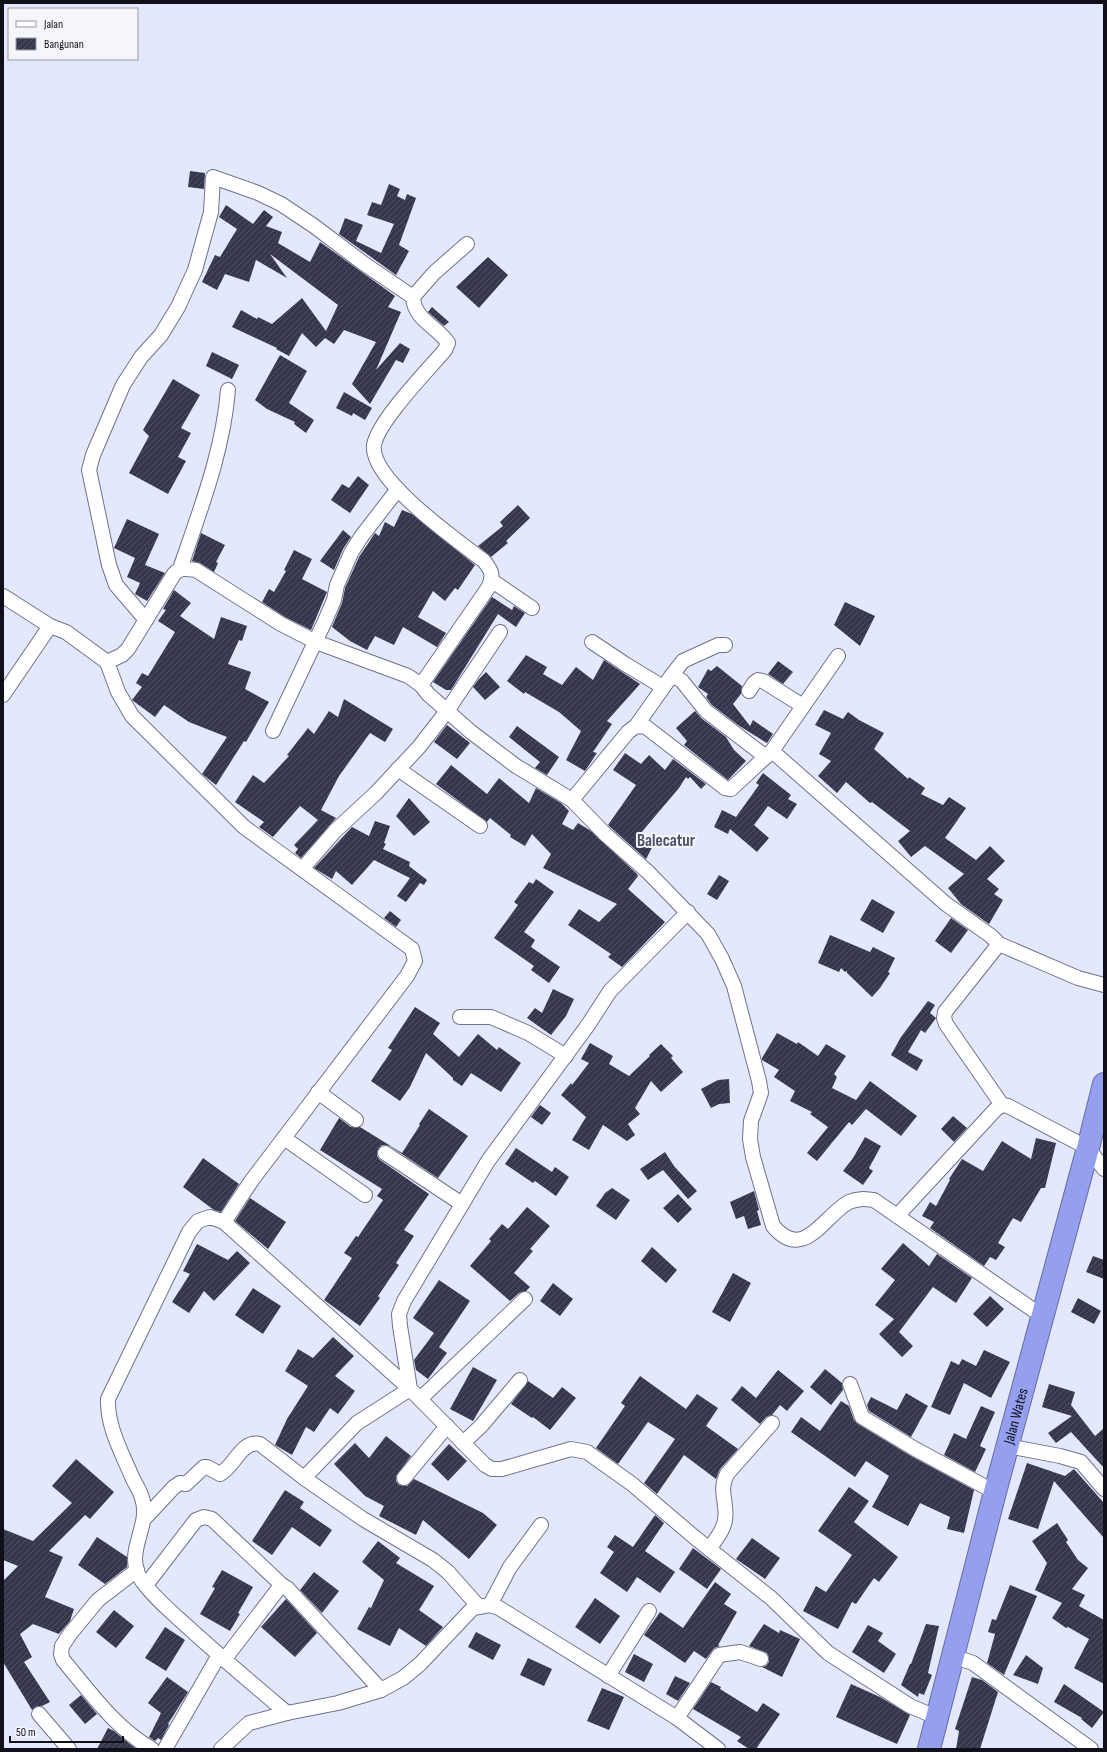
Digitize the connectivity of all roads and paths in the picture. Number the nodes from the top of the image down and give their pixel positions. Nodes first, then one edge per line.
1 (467, 244) dead end
2 (413, 297) junction
3 (228, 390) dead end
4 (398, 489) junction
5 (180, 569) junction
6 (491, 580) junction
7 (3, 596) edge
8 (532, 608) dead end
9 (146, 620) junction
10 (50, 626) junction
11 (500, 632) dead end
12 (316, 642) junction
13 (592, 642) dead end
14 (725, 645) dead end
15 (838, 656) dead end
16 (107, 662) junction
17 (672, 675) junction
18 (421, 685) junction
19 (663, 687) junction
20 (749, 691) dead end
21 (3, 695) edge
22 (803, 706) junction
23 (447, 711) junction
24 (636, 726) junction
25 (273, 731) dead end
26 (769, 754) junction
27 (398, 769) junction
28 (572, 800) junction
29 (480, 826) dead end
30 (302, 869) junction
31 (688, 912) junction
32 (999, 944) junction
33 (1104, 985) edge
34 (460, 1017) dead end
35 (566, 1056) junction
36 (1104, 1084) edge
37 (318, 1092) junction
38 (1002, 1105) junction
39 (356, 1120) dead end
40 (284, 1138) junction
41 (1088, 1148) junction
42 (385, 1153) dead end
43 (1104, 1169) edge
44 (365, 1195) dead end
45 (462, 1204) junction
46 (897, 1216) junction
47 (224, 1222) junction
48 (525, 1299) dead end
49 (1042, 1316) junction
50 (520, 1380) dead end
51 (850, 1384) dead end
52 (410, 1389) junction
53 (420, 1399) junction
54 (772, 1423) dead end
55 (447, 1426) junction
56 (463, 1443) junction
57 (1007, 1446) junction
58 (304, 1478) junction
59 (404, 1478) dead end
60 (1104, 1489) edge
61 (995, 1492) junction
62 (145, 1518) junction
63 (541, 1525) dead end
64 (710, 1548) junction
65 (137, 1570) junction
66 (146, 1585) junction
67 (283, 1586) junction
68 (485, 1606) junction
69 (649, 1611) dead end
70 (952, 1656) junction
71 (222, 1657) junction
72 (761, 1659) dead end
73 (608, 1676) junction
74 (381, 1690) junction
75 (287, 1712) junction
76 (39, 1714) dead end
77 (936, 1717) junction
78 (677, 1718) junction
79 (68, 1749) edge
80 (152, 1749) edge
81 (165, 1749) edge
82 (221, 1749) edge
83 (718, 1749) edge
84 (929, 1749) edge
85 (1091, 1749) edge

1 - 2 street
2 - 4 street
2 - 9 street
3 - 5 street
4 - 6 street
4 - 12 street
5 - 9 street
5 - 12 street
6 - 8 street
6 - 18 street
7 - 10 street
9 - 16 street
10 - 16 street
10 - 21 street
11 - 23 street
12 - 18 street
12 - 25 street
13 - 19 street
14 - 17 street
15 - 22 street
16 - 30 street
17 - 19 street
17 - 26 street
18 - 23 street
19 - 24 street
20 - 22 street
22 - 26 street
23 - 27 street
23 - 28 street
24 - 26 street
24 - 28 street
26 - 32 street
27 - 29 street
27 - 30 street
28 - 31 street
30 - 37 street
31 - 35 street
31 - 46 street
32 - 33 street
32 - 38 street
34 - 35 street
35 - 45 street
36 - 41 highway, Jalan Wates
37 - 39 street
37 - 40 street
38 - 41 street
38 - 46 street
40 - 44 street
40 - 47 street
41 - 43 street
41 - 49 highway, Jalan Wates
42 - 45 street
45 - 52 street
46 - 49 street
47 - 52 street
47 - 62 street
48 - 53 street
49 - 57 highway, Jalan Wates
50 - 56 street
51 - 61 street
52 - 53 street
52 - 58 street
53 - 55 street
54 - 64 street
55 - 56 street
55 - 59 street
56 - 64 street
57 - 60 street
57 - 61 highway, Jalan Wates
58 - 62 street
58 - 68 street
61 - 70 highway, Jalan Wates
62 - 65 street
63 - 68 street
64 - 77 street
65 - 66 street
65 - 80 street
66 - 67 street
66 - 71 street
67 - 71 street
67 - 74 street
68 - 73 street
68 - 74 street
69 - 73 street
70 - 77 highway, Jalan Wates
70 - 85 street
71 - 75 street
71 - 81 street
72 - 78 street
73 - 78 street
74 - 75 street
75 - 82 street
76 - 79 street
77 - 84 highway, Jalan Wates
78 - 83 street

